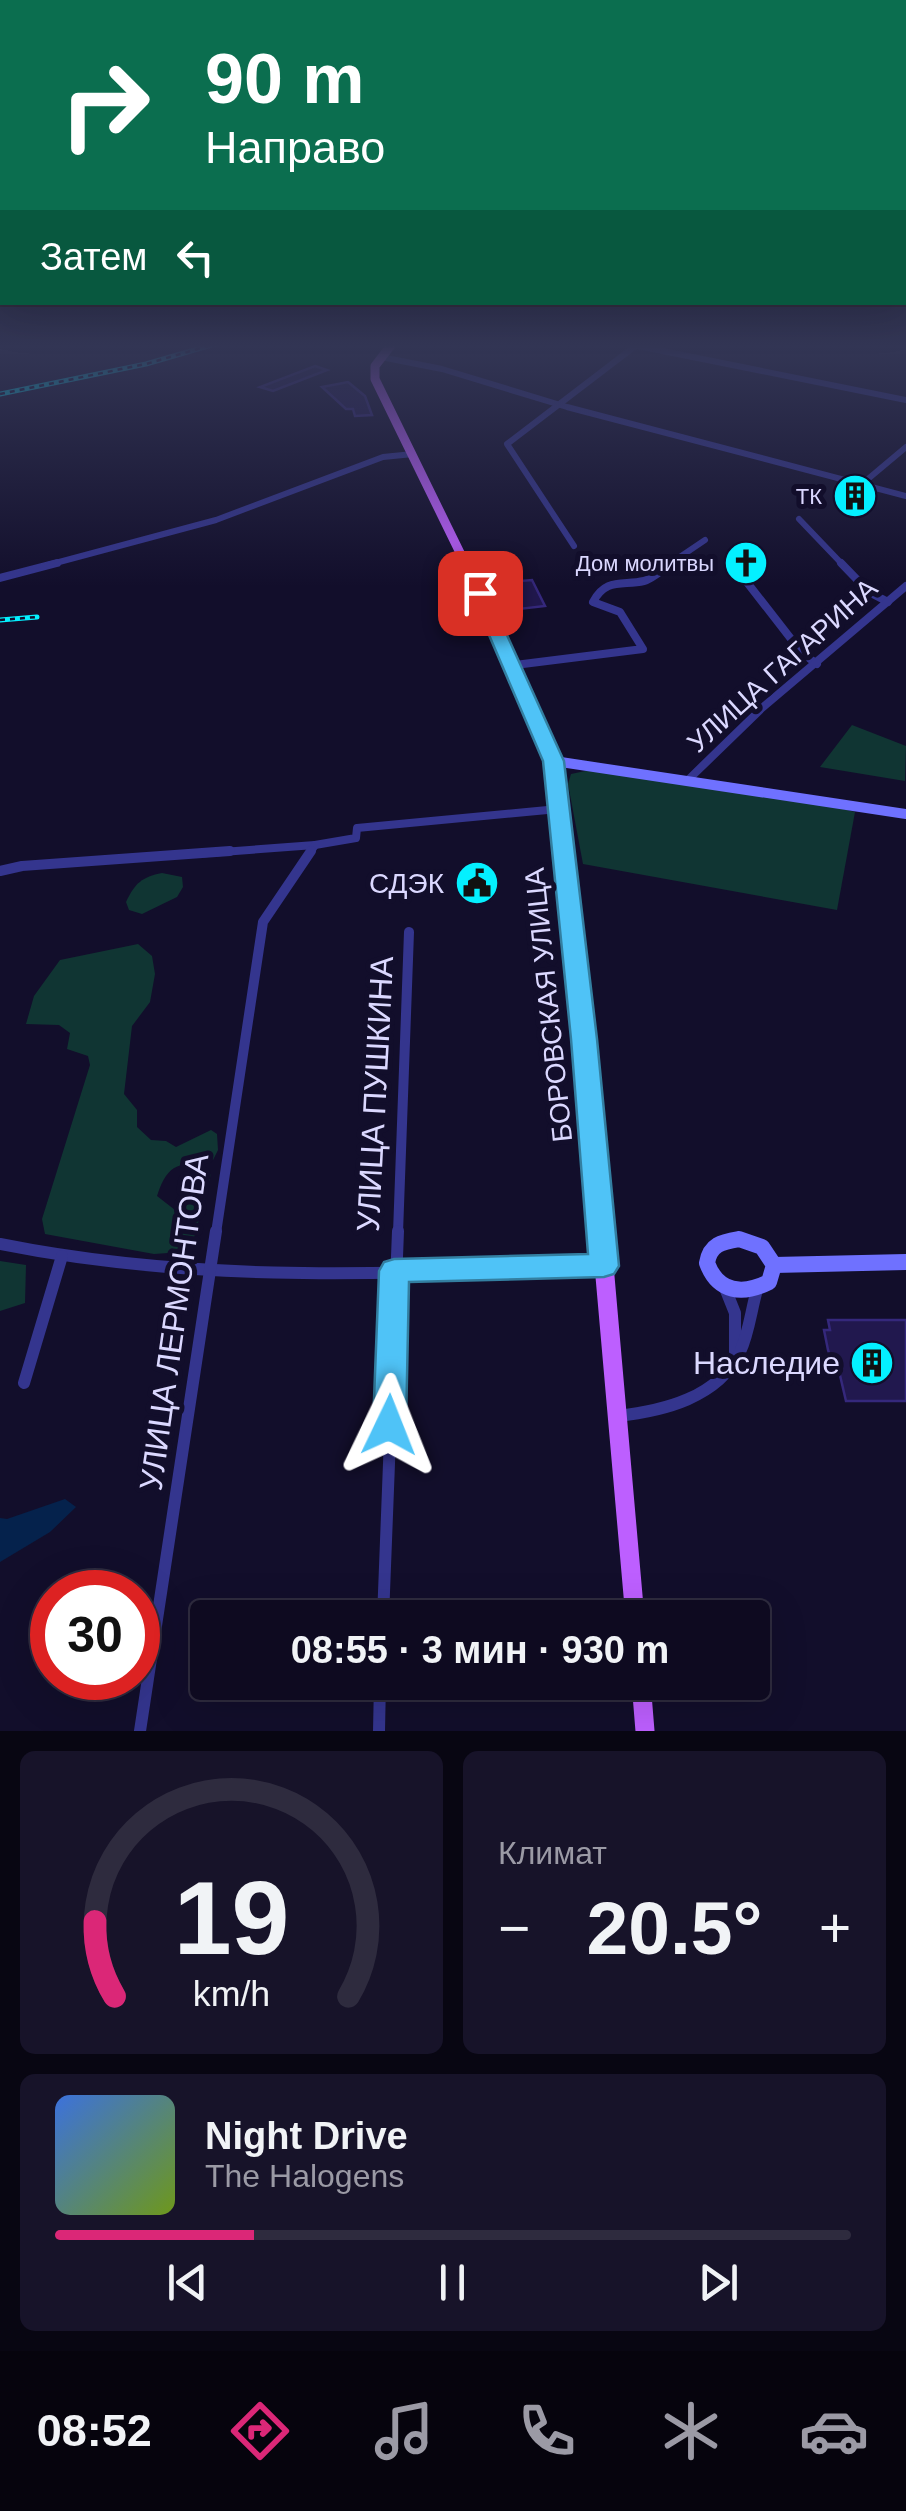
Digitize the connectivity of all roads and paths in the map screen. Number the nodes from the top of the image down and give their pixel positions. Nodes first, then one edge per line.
1 (399, 425) edge
2 (531, 425) edge
3 (644, 425) edge
4 (906, 447) edge
5 (414, 454) junction
6 (862, 484) junction
7 (906, 496) edge
8 (799, 519) dead end
9 (704, 540) dead end
10 (574, 546) dead end
11 (731, 562) dead end
12 (0, 578) edge
13 (904, 590) edge
14 (888, 602) junction
15 (817, 664) junction
16 (515, 666) junction
17 (554, 761) junction
18 (689, 779) junction
19 (558, 809) junction
20 (906, 814) edge
21 (315, 845) junction
22 (0, 871) edge
23 (410, 932) dead end
24 (0, 1244) edge
25 (62, 1256) junction
26 (906, 1262) edge
27 (774, 1264) junction
28 (604, 1266) junction
29 (394, 1271) junction
30 (209, 1273) junction
31 (725, 1288) junction
32 (758, 1290) junction
33 (736, 1360) junction
34 (24, 1383) dead end
35 (617, 1416) junction
36 (384, 1600) edge
37 (633, 1600) edge
38 (380, 1700) edge
39 (642, 1700) edge
40 (140, 1731) edge
41 (379, 1731) edge
42 (645, 1731) edge

1 - 5 main road, БОРОВСКАЯ УЛИЦА
2 - 10 street
3 - 6 street
4 - 6 street
5 - 12 street
5 - 16 main road, БОРОВСКАЯ УЛИЦА
6 - 7 street
8 - 14 street
9 - 16 street
11 - 15 street
13 - 14 street, УЛИЦА ГАГАРИНА
14 - 15 street, УЛИЦА ГАГАРИНА
15 - 18 street, УЛИЦА ГАГАРИНА
16 - 17 main road, БОРОВСКАЯ УЛИЦА
17 - 18 street, УЛИЦА ГАГАРИНА
17 - 19 main road, БОРОВСКАЯ УЛИЦА
18 - 20 street, УЛИЦА ГАГАРИНА
19 - 21 street
19 - 28 main road, БОРОВСКАЯ УЛИЦА
21 - 22 street
21 - 30 street, УЛИЦА ЛЕРМОНТОВА
23 - 29 street, УЛИЦА ПУШКИНА
24 - 25 street
25 - 30 street
25 - 34 street
26 - 27 street
27 - 31 street
27 - 32 street
28 - 29 street
28 - 35 main road, БОРОВСКАЯ УЛИЦА
29 - 30 street
29 - 36 street, УЛИЦА ПУШКИНА
30 - 40 street, УЛИЦА ЛЕРМОНТОВА
31 - 32 street
31 - 33 street
32 - 33 street
33 - 35 street
35 - 37 main road, БОРОВСКАЯ УЛИЦА
38 - 41 street
39 - 42 main road

